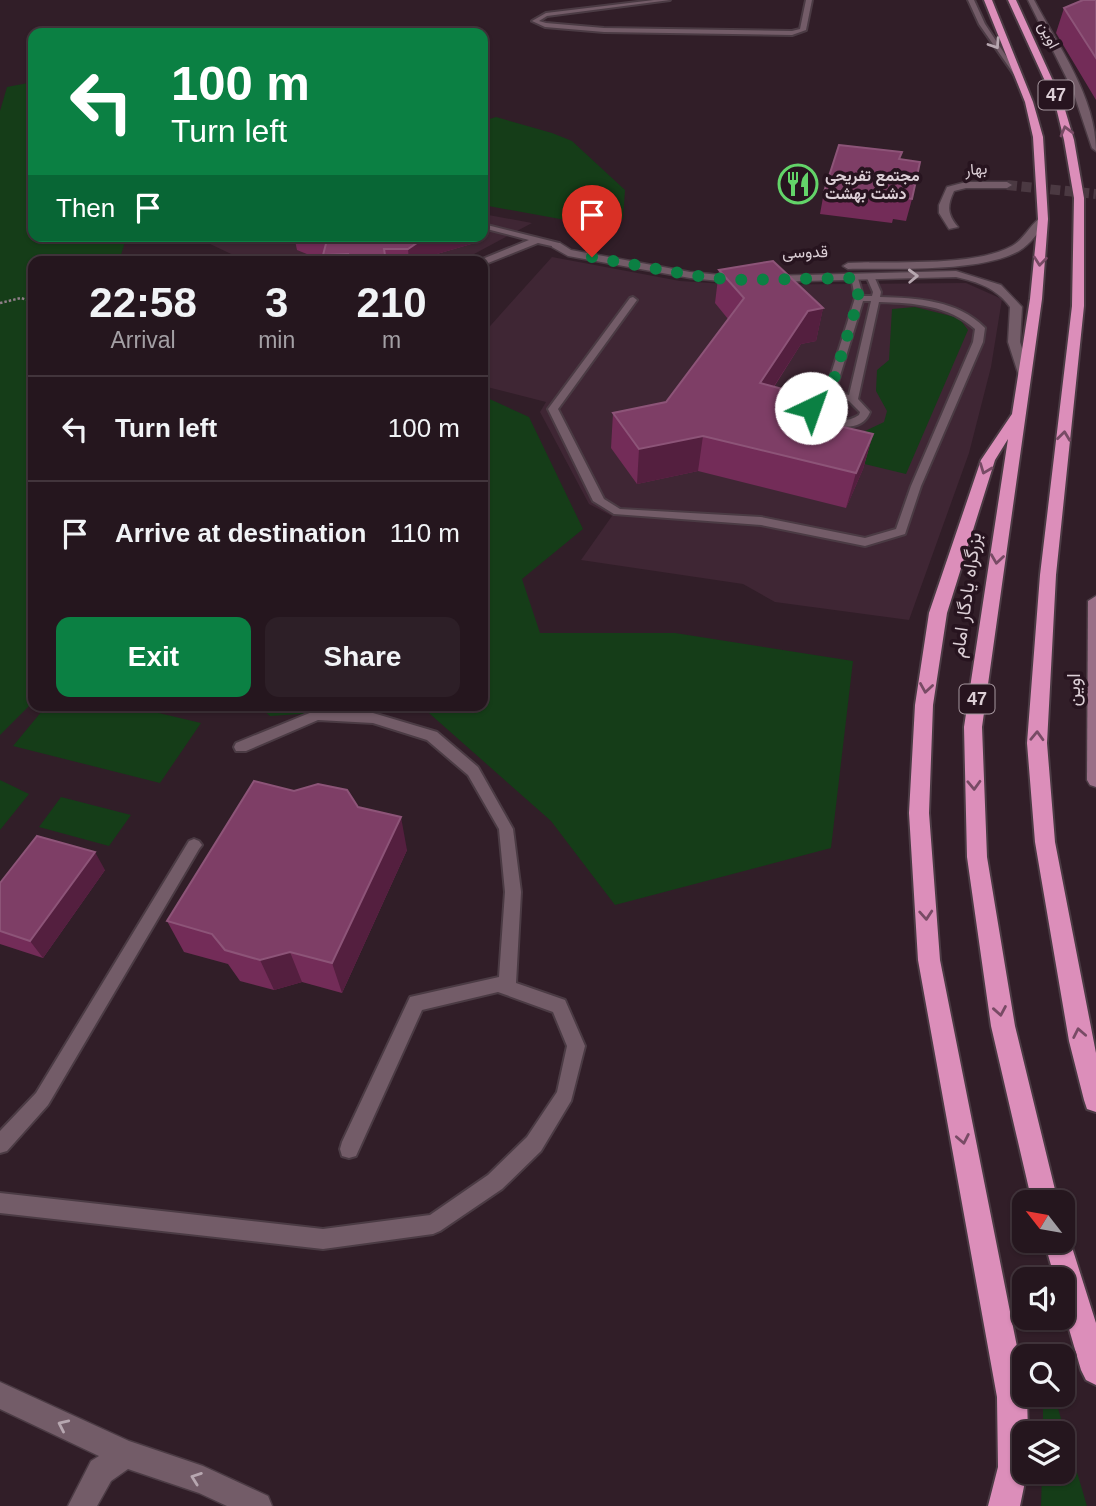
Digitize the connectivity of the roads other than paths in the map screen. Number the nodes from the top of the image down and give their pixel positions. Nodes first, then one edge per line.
1 (667, 0) edge
2 (809, 0) edge
3 (988, 0) edge
4 (1012, 0) edge
5 (1031, 0) edge
6 (970, 1) edge
7 (1024, 84) junction
8 (1096, 148) edge
9 (1007, 185) tunnel mouth
10 (1043, 219) junction
11 (488, 227) edge
12 (953, 227) dead end
13 (535, 241) junction
14 (556, 245) joint
15 (488, 260) edge
16 (947, 262) junction
17 (746, 274) edge
18 (956, 274) junction
19 (854, 278) junction
20 (871, 278) junction
21 (859, 298) junction
22 (633, 300) dead end
23 (875, 300) junction
24 (1025, 376) junction
25 (829, 395) junction
26 (853, 399) junction
27 (1019, 410) junction
28 (1096, 601) edge
29 (241, 747) dead end
30 (1096, 780) edge
31 (194, 845) dead end
32 (507, 987) junction
33 (1096, 1100) edge
34 (0, 1144) edge
35 (349, 1149) dead end
36 (1042, 1190) edge
37 (0, 1203) edge
38 (1061, 1253) edge
39 (1096, 1370) edge
40 (0, 1395) edge
41 (125, 1454) junction
42 (82, 1506) edge
43 (258, 1506) edge
44 (1004, 1506) edge

1 - 2 lane
3 - 7 highway, بزرگراه یادگار امام / 47
33 -> 4 highway, 47
5 - 8 street, اوین
6 -> 7 lane
7 - 10 highway, بزرگراه یادگار امام / 47
9 - 12 street, بهار
10 - 16 street, قدوسی
10 -> 24 highway, بزرگراه یادگار امام / 47
11 - 13 lane
13 - 14 lane
13 - 15 lane
14 - 17 street
16 - 18 street
16 - 19 street, قدوسی
20 -> 18 street
18 - 24 street
19 - 20 street
19 - 21 lane
20 - 23 lane
21 - 23 lane
21 - 25 lane
22 - 23 lane
23 - 26 lane
24 - 27 highway, بزرگراه یادگار امام / 47
25 - 26 lane
25 - 26 lane
27 -> 36 highway, بزرگراه یادگار امام / 47
27 -> 44 highway
28 - 30 main road, اوین
29 - 32 lane
31 - 34 lane
32 - 35 lane
32 - 37 lane
38 - 39 highway
41 -> 40 street
41 - 42 street
43 -> 41 street

